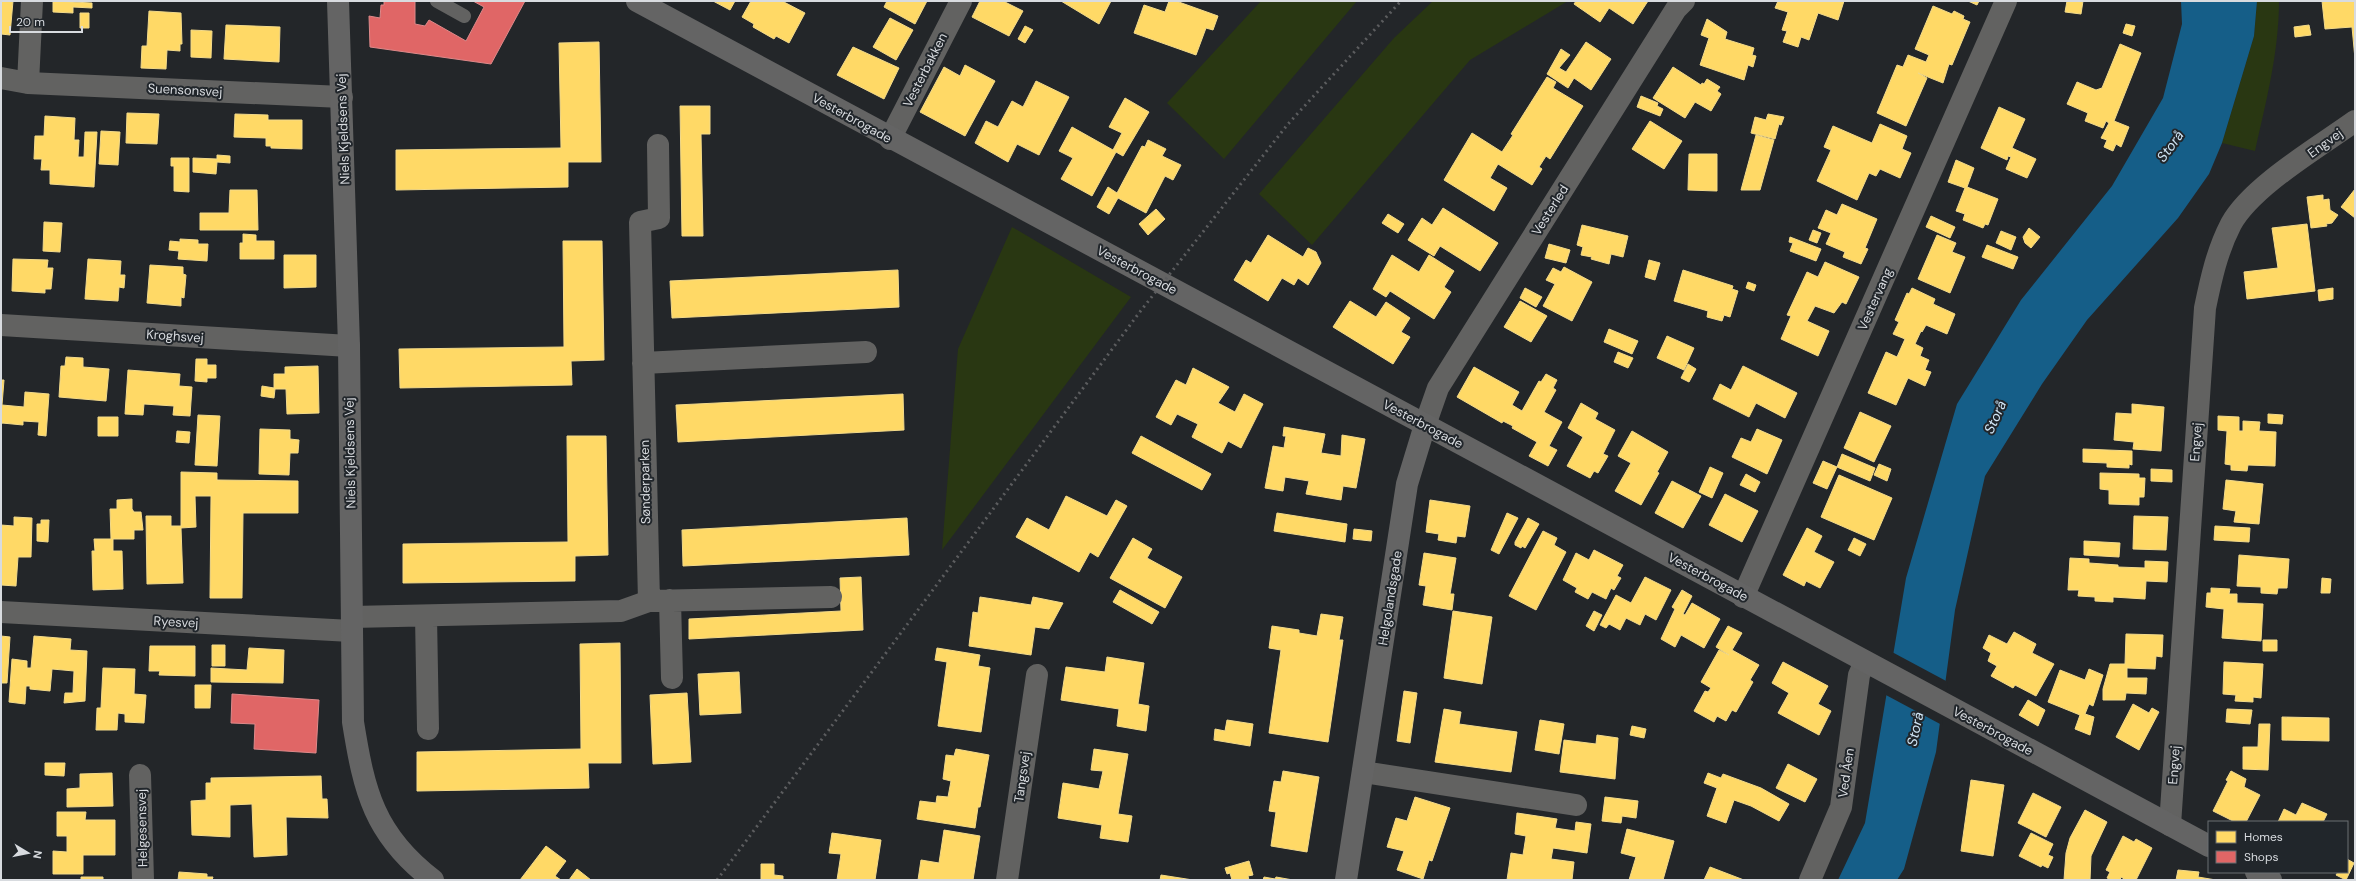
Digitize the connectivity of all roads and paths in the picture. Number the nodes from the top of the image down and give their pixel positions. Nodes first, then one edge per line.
1 (32, 1) edge
2 (338, 1) edge
3 (437, 1) edge
4 (637, 1) edge
5 (961, 1) edge
6 (1684, 1) edge
7 (2006, 1) edge
8 (464, 16) dead end
9 (1, 78) edge
10 (28, 83) junction
11 (342, 97) junction
12 (2355, 122) edge
13 (890, 139) junction
14 (658, 145) dead end
15 (1, 325) edge
16 (349, 346) junction
17 (866, 352) dead end
18 (643, 363) junction
19 (1425, 425) junction
20 (831, 597) dead end
21 (1743, 597) junction
22 (649, 600) junction
23 (670, 600) junction
24 (1, 612) edge
25 (426, 616) junction
26 (351, 624) junction
27 (1865, 662) junction
28 (1037, 675) dead end
29 (672, 678) dead end
30 (428, 729) dead end
31 (1363, 772) junction
32 (140, 775) dead end
33 (1576, 805) dead end
34 (2170, 825) junction
35 (2208, 845) edge
36 (2258, 873) edge
37 (143, 880) edge
38 (433, 880) edge
39 (1007, 880) edge
40 (1346, 880) edge
41 (1810, 880) edge
42 (2271, 880) edge

1 - 10 street
2 - 11 street, Niels Kjeldsens Vej
3 - 8 lane
4 - 13 street, Vesterbrogade
5 - 13 street, Vesterbakken
6 - 19 street, Vesterled
7 - 21 street, Vestervang
9 - 10 street, Suensonsvej
10 - 11 street, Suensonsvej
11 - 16 street, Niels Kjeldsens Vej
12 - 34 street, Engvej
13 - 19 street, Vesterbrogade
14 - 18 street, Sønderparken
15 - 16 street, Kroghsvej
16 - 26 street, Niels Kjeldsens Vej
17 - 18 street
18 - 22 street, Sønderparken
19 - 21 street, Vesterbrogade
19 - 31 street, Helgolandsgade
20 - 23 street
21 - 27 street, Vesterbrogade
22 - 23 street
22 - 25 street
23 - 29 street
24 - 26 street, Ryesvej
25 - 26 street
25 - 30 street
26 - 38 street, Niels Kjeldsens Vej
27 - 34 street, Vesterbrogade
27 - 41 street, Ved Åen
28 - 39 street, Tangsvej
31 - 33 street
31 - 40 street, Helgolandsgade
32 - 37 street, Helgesensvej
34 - 35 street, Vesterbrogade
36 - 42 street

